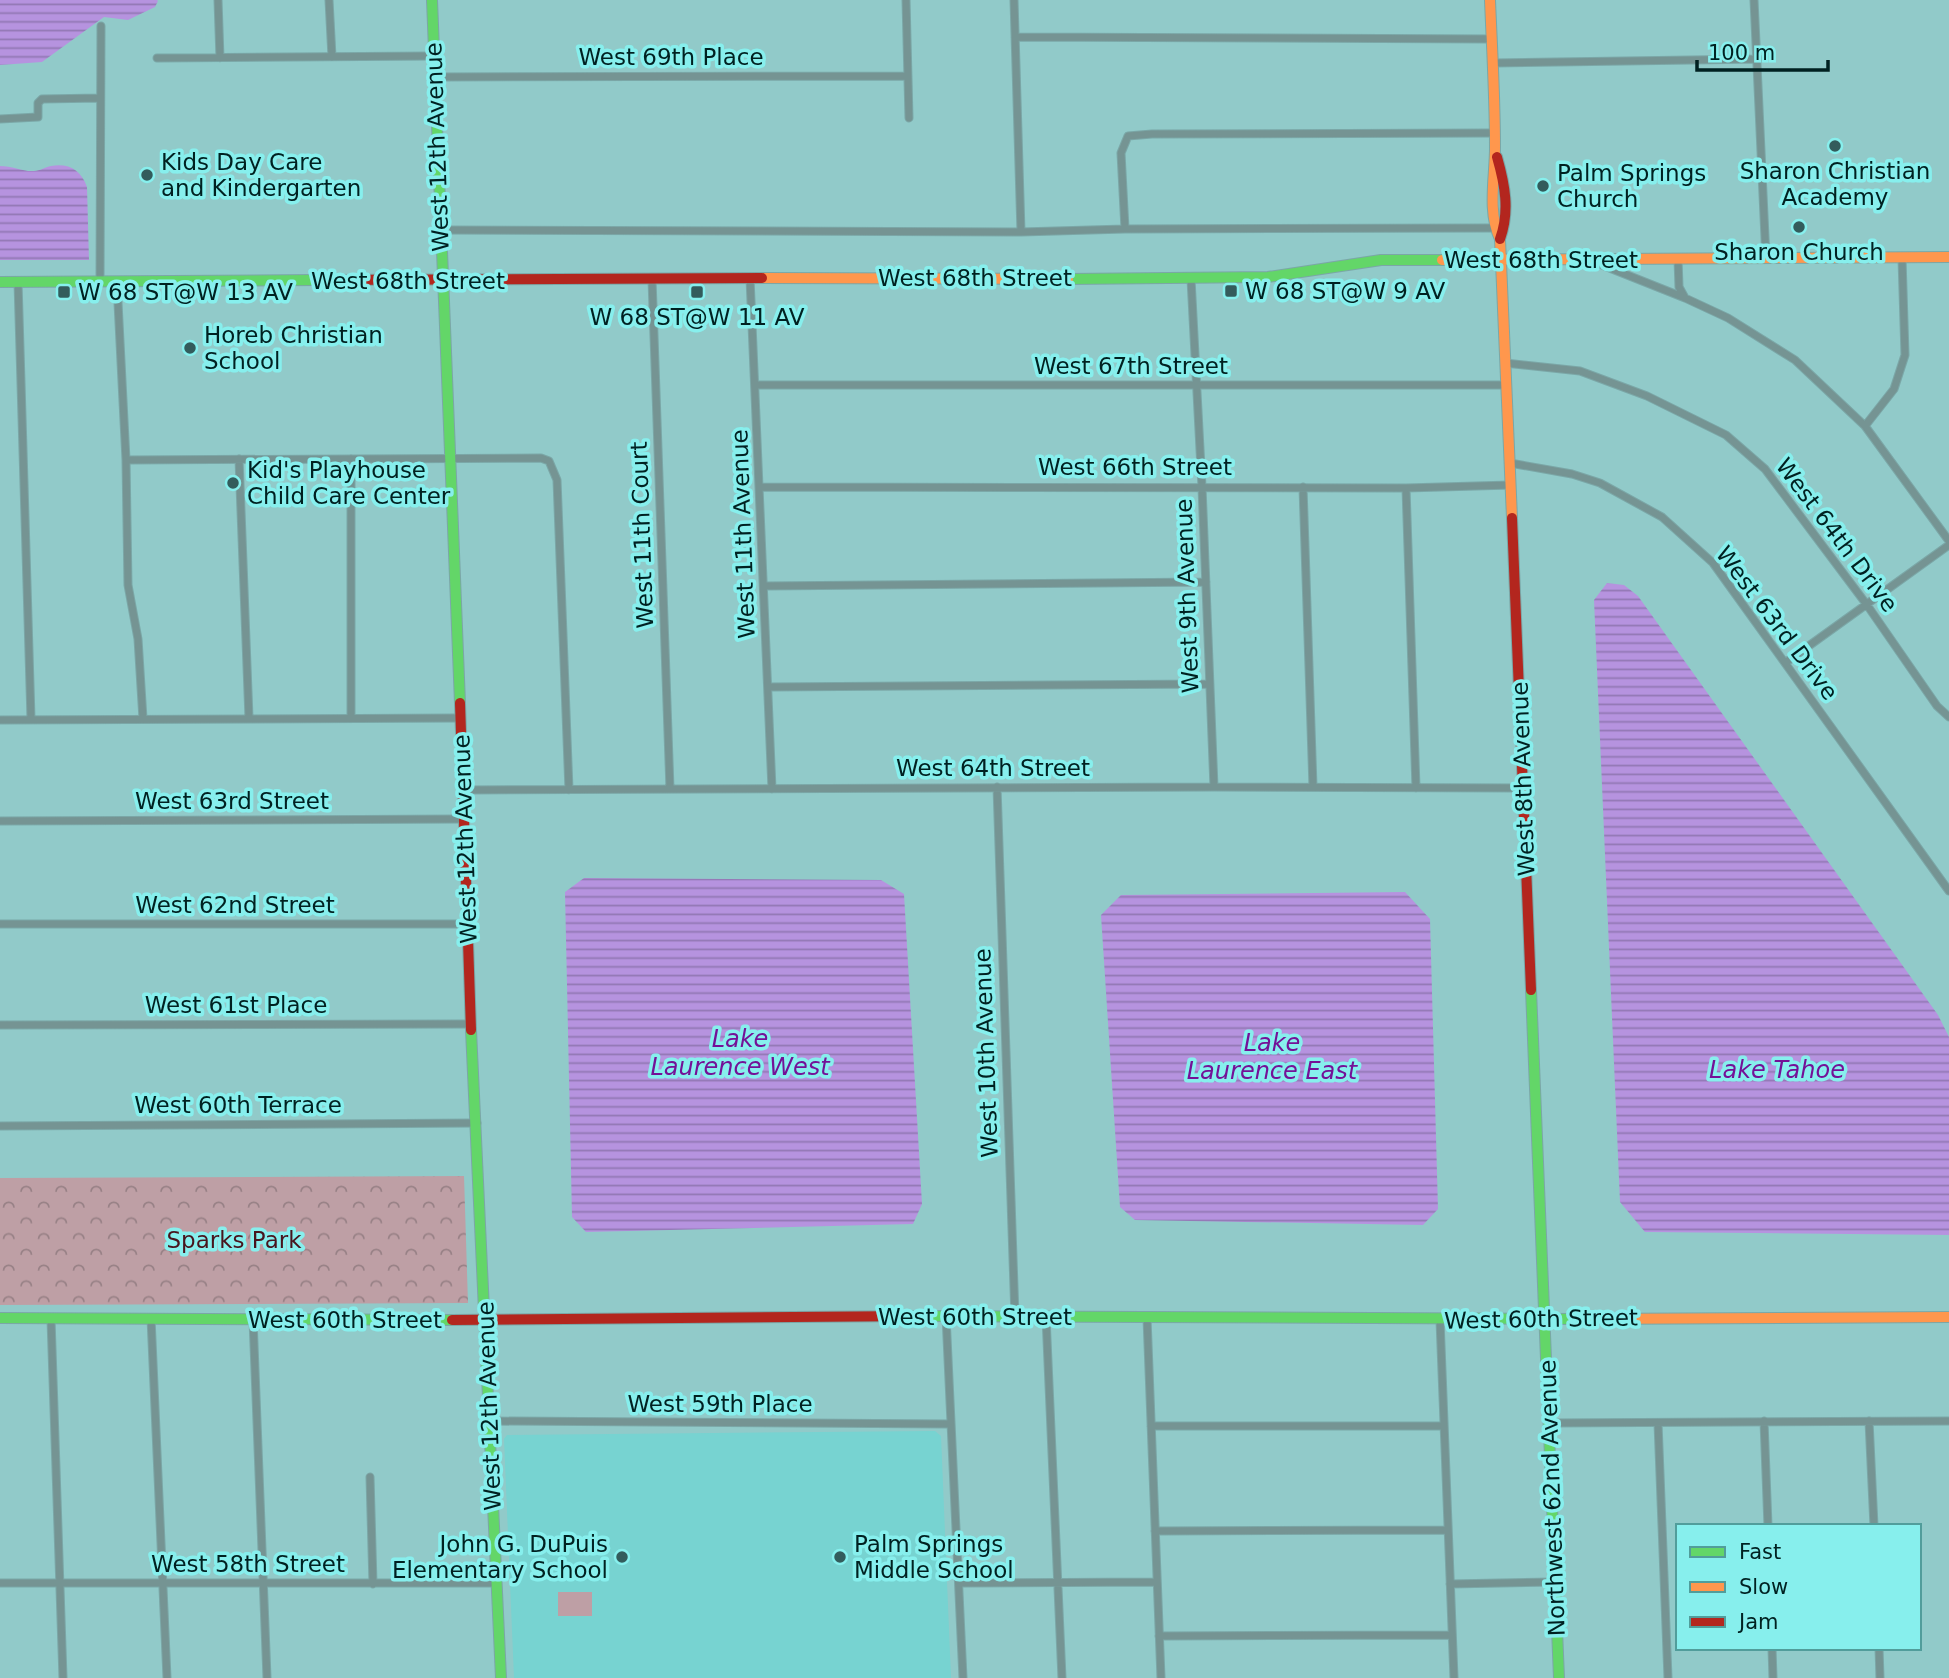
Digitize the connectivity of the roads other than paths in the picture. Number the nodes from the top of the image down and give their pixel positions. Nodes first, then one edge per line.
1 (218, 0) edge
2 (330, 0) edge
3 (432, 0) edge
4 (906, 0) edge
5 (1014, 0) edge
6 (1490, 0) edge
7 (1754, 0) edge
8 (101, 26) dead end
9 (1016, 37) junction
10 (1492, 39) junction
11 (434, 56) junction
12 (332, 57) junction
13 (157, 58) dead end
14 (220, 58) junction
15 (1759, 59) junction
16 (1493, 63) junction
17 (908, 76) junction
18 (434, 77) junction
19 (100, 98) junction
20 (0, 118) edge
21 (909, 118) dead end
22 (1495, 133) junction
23 (1495, 150) junction
24 (1495, 228) junction
25 (1125, 229) junction
26 (440, 230) junction
27 (1021, 232) junction
28 (1500, 239) junction
29 (1949, 257) edge
30 (1902, 258) junction
31 (1766, 259) junction
32 (1501, 260) junction
33 (1589, 260) junction
34 (1678, 260) junction
35 (750, 278) junction
36 (652, 279) junction
37 (1191, 279) junction
38 (442, 281) junction
39 (0, 282) edge
40 (18, 282) junction
41 (100, 283) junction
42 (117, 283) junction
43 (1685, 298) junction
44 (1506, 363) junction
45 (755, 384) junction
46 (1195, 385) junction
47 (1506, 385) junction
48 (1865, 426) junction
49 (450, 458) junction
50 (239, 459) junction
51 (351, 459) junction
52 (126, 460) junction
53 (1510, 463) junction
54 (1510, 485) junction
55 (1202, 486) junction
56 (760, 487) junction
57 (1303, 487) junction
58 (1406, 488) junction
59 (1949, 543) edge
60 (1206, 582) junction
61 (764, 586) junction
62 (1867, 605) junction
63 (1785, 663) junction
64 (1210, 684) junction
65 (768, 687) junction
66 (249, 718) junction
67 (351, 718) junction
68 (461, 718) junction
69 (1949, 718) edge
70 (31, 719) junction
71 (143, 719) junction
72 (0, 720) edge
73 (997, 787) junction
74 (1214, 787) junction
75 (1313, 787) junction
76 (1416, 788) junction
77 (1523, 788) junction
78 (670, 789) junction
79 (772, 789) junction
80 (464, 790) junction
81 (569, 790) junction
82 (465, 819) junction
83 (0, 821) edge
84 (1949, 891) edge
85 (0, 924) edge
86 (469, 924) junction
87 (471, 1024) junction
88 (0, 1025) edge
89 (477, 1123) junction
90 (0, 1126) edge
91 (946, 1316) junction
92 (1014, 1317) junction
93 (1046, 1317) junction
94 (1949, 1317) edge
95 (0, 1318) edge
96 (150, 1318) junction
97 (1147, 1318) junction
98 (1545, 1318) junction
99 (51, 1319) junction
100 (253, 1319) junction
101 (485, 1320) junction
102 (1440, 1320) junction
103 (489, 1421) junction
104 (1765, 1421) junction
105 (1869, 1421) junction
106 (1949, 1421) edge
107 (1549, 1423) junction
108 (1658, 1423) junction
109 (950, 1424) junction
110 (1151, 1426) junction
111 (1444, 1426) junction
112 (370, 1477) dead end
113 (1768, 1524) edge
114 (1874, 1524) edge
115 (1448, 1530) junction
116 (1155, 1531) junction
117 (60, 1582) junction
118 (162, 1582) junction
119 (1157, 1582) junction
120 (1554, 1582) junction
121 (0, 1583) edge
122 (497, 1583) junction
123 (959, 1583) junction
124 (264, 1584) junction
125 (373, 1584) junction
126 (1058, 1584) junction
127 (1450, 1584) junction
128 (1452, 1635) junction
129 (1159, 1636) junction
130 (1772, 1650) edge
131 (1879, 1650) edge
132 (63, 1678) edge
133 (167, 1678) edge
134 (267, 1678) edge
135 (501, 1678) edge
136 (963, 1678) edge
137 (1062, 1678) edge
138 (1161, 1678) edge
139 (1454, 1678) edge
140 (1559, 1678) edge
141 (1668, 1678) edge
142 (1773, 1678) edge
143 (1880, 1678) edge

1 - 14 street
2 - 12 street
3 - 11 street, West 12th Avenue
4 - 17 street
5 - 9 street
6 - 10 street, West 8th Avenue
7 - 15 street
8 - 19 street
9 - 10 street
9 - 27 street
10 - 16 street, West 8th Avenue
11 - 12 street
11 - 18 street, West 12th Avenue
12 - 14 street
13 - 14 street
15 - 16 street
15 - 31 street
16 - 22 street, West 8th Avenue
17 - 18 street, West 69th Place
17 - 21 street
18 - 26 street, West 12th Avenue
19 - 20 street
19 - 41 street
22 - 23 street, West 8th Avenue
22 - 25 street
23 - 24 street, West 8th Avenue
23 - 28 street, West 8th Avenue
24 - 25 street, West 68th Street
24 - 28 street, West 8th Avenue
25 - 27 street, West 68th Street
26 - 27 street, West 68th Street
26 - 38 street, West 12th Avenue
28 - 32 street, West 8th Avenue
29 - 30 street, West 68th Street
30 - 31 street, West 68th Street
30 - 48 street
31 - 34 street, West 68th Street
32 - 33 street, West 68th Street
32 - 37 street, West 68th Street
32 - 44 street, West 8th Avenue
33 - 34 street, West 68th Street
33 - 43 street
34 - 43 street
35 - 36 street, West 68th Street
35 - 37 street, West 68th Street
35 - 45 street, West 11th Avenue
36 - 38 street, West 68th Street
36 - 78 street, West 11th Court
37 - 46 street, West 9th Avenue
38 - 42 street, West 68th Street
38 - 49 street, West 12th Avenue
39 - 40 street, West 68th Street
40 - 41 street, West 68th Street
40 - 70 street
41 - 42 street, West 68th Street
42 - 52 street
43 - 48 street
44 - 47 street, West 8th Avenue
44 - 62 street, West 64th Drive
45 - 46 street, West 67th Street
45 - 56 street, West 11th Avenue
46 - 47 street, West 67th Street
46 - 55 street, West 9th Avenue
47 - 53 street, West 8th Avenue
48 - 59 street
49 - 51 street
49 - 68 street, West 12th Avenue
49 - 81 street
50 - 51 street
50 - 52 street
50 - 66 street
51 - 67 street
52 - 71 street
53 - 54 street, West 8th Avenue
53 - 63 street, West 63rd Drive
54 - 58 street, West 66th Street
54 - 77 street, West 8th Avenue
55 - 56 street, West 66th Street
55 - 57 street, West 66th Street
55 - 60 street, West 9th Avenue
56 - 61 street, West 11th Avenue
57 - 58 street, West 66th Street
57 - 75 street
58 - 76 street
59 - 62 street
60 - 61 street
60 - 64 street, West 9th Avenue
61 - 65 street, West 11th Avenue
62 - 63 street
62 - 69 street, West 64th Drive
63 - 84 street, West 63rd Drive
64 - 65 street
64 - 74 street, West 9th Avenue
65 - 79 street, West 11th Avenue
66 - 67 street
66 - 71 street
67 - 68 street
68 - 80 street, West 12th Avenue
70 - 71 street
70 - 72 street
73 - 74 street, West 64th Street
73 - 79 street, West 64th Street
73 - 92 street, West 10th Avenue
74 - 75 street, West 64th Street
75 - 76 street, West 64th Street
76 - 77 street, West 64th Street
77 - 98 street, West 8th Avenue
78 - 79 street, West 64th Street
78 - 81 street, West 64th Street
80 - 81 street, West 64th Street
80 - 82 street, West 12th Avenue
82 - 83 street, West 63rd Street
82 - 86 street, West 12th Avenue
85 - 86 street, West 62nd Street
86 - 87 street, West 12th Avenue
87 - 88 street, West 61st Place
87 - 89 street, West 12th Avenue
89 - 90 street, West 60th Terrace
89 - 101 street, West 12th Avenue
91 - 92 street, West 60th Street
91 - 101 street, West 60th Street
91 - 109 street
92 - 93 street, West 60th Street
93 - 97 street, West 60th Street
93 - 126 street
94 - 98 street, West 60th Street
95 - 99 street, West 60th Street
96 - 99 street, West 60th Street
96 - 100 street, West 60th Street
96 - 118 street
97 - 102 street, West 60th Street
97 - 110 street
98 - 102 street, West 60th Street
98 - 107 street, Northwest 62nd Avenue
99 - 117 street
100 - 101 street, West 60th Street
100 - 124 street
101 - 103 street, West 12th Avenue
102 - 111 street
103 - 109 street, West 59th Place
103 - 122 street, West 12th Avenue
104 - 105 street
104 - 108 street
104 - 113 street
105 - 106 street
105 - 114 street
107 - 108 street
107 - 120 street, Northwest 62nd Avenue
108 - 141 street
109 - 123 street
110 - 111 street
110 - 116 street
111 - 115 street
112 - 125 street
115 - 116 street
115 - 127 street
116 - 119 street
117 - 118 street, West 58th Street
117 - 121 street, West 58th Street
117 - 132 street
118 - 124 street, West 58th Street
118 - 133 street
119 - 126 street
119 - 129 street
120 - 127 street
120 - 140 street, Northwest 62nd Avenue
122 - 125 street, West 58th Street
122 - 135 street, West 12th Avenue
123 - 126 street
123 - 136 street
124 - 125 street, West 58th Street
124 - 134 street
126 - 137 street
127 - 128 street
128 - 129 street
128 - 139 street
129 - 138 street
130 - 142 street
131 - 143 street

